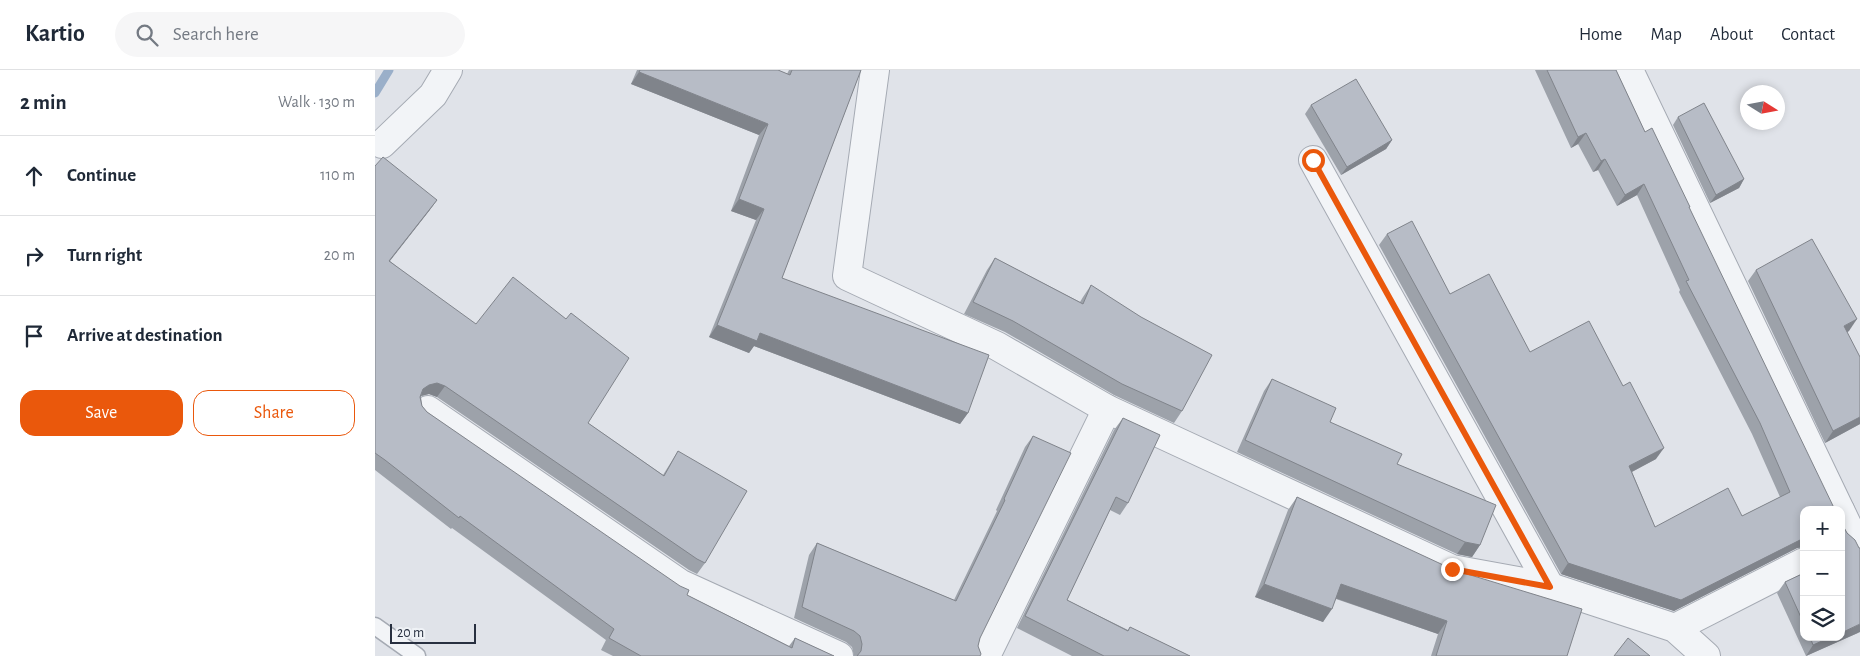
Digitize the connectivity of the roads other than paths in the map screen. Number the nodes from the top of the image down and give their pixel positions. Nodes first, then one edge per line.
1 (448, 70) edge
2 (875, 70) edge
3 (1629, 70) edge
4 (382, 144) dead end
5 (1313, 160) dead end
6 (1107, 408) junction
7 (428, 410) edge
8 (1839, 506) edge
9 (1845, 522) edge
10 (1851, 538) edge
11 (1800, 564) edge
12 (1550, 587) junction
13 (375, 626) edge
14 (1675, 628) junction
15 (417, 656) edge
16 (839, 656) edge
17 (986, 656) edge
18 (1706, 656) edge

1 - 4 street
2 - 6 street
3 - 8 street
5 - 12 street
6 - 12 street
6 - 17 street
7 - 16 street
9 - 10 street
11 - 14 street
12 - 14 street
13 - 15 lane
14 - 18 street

